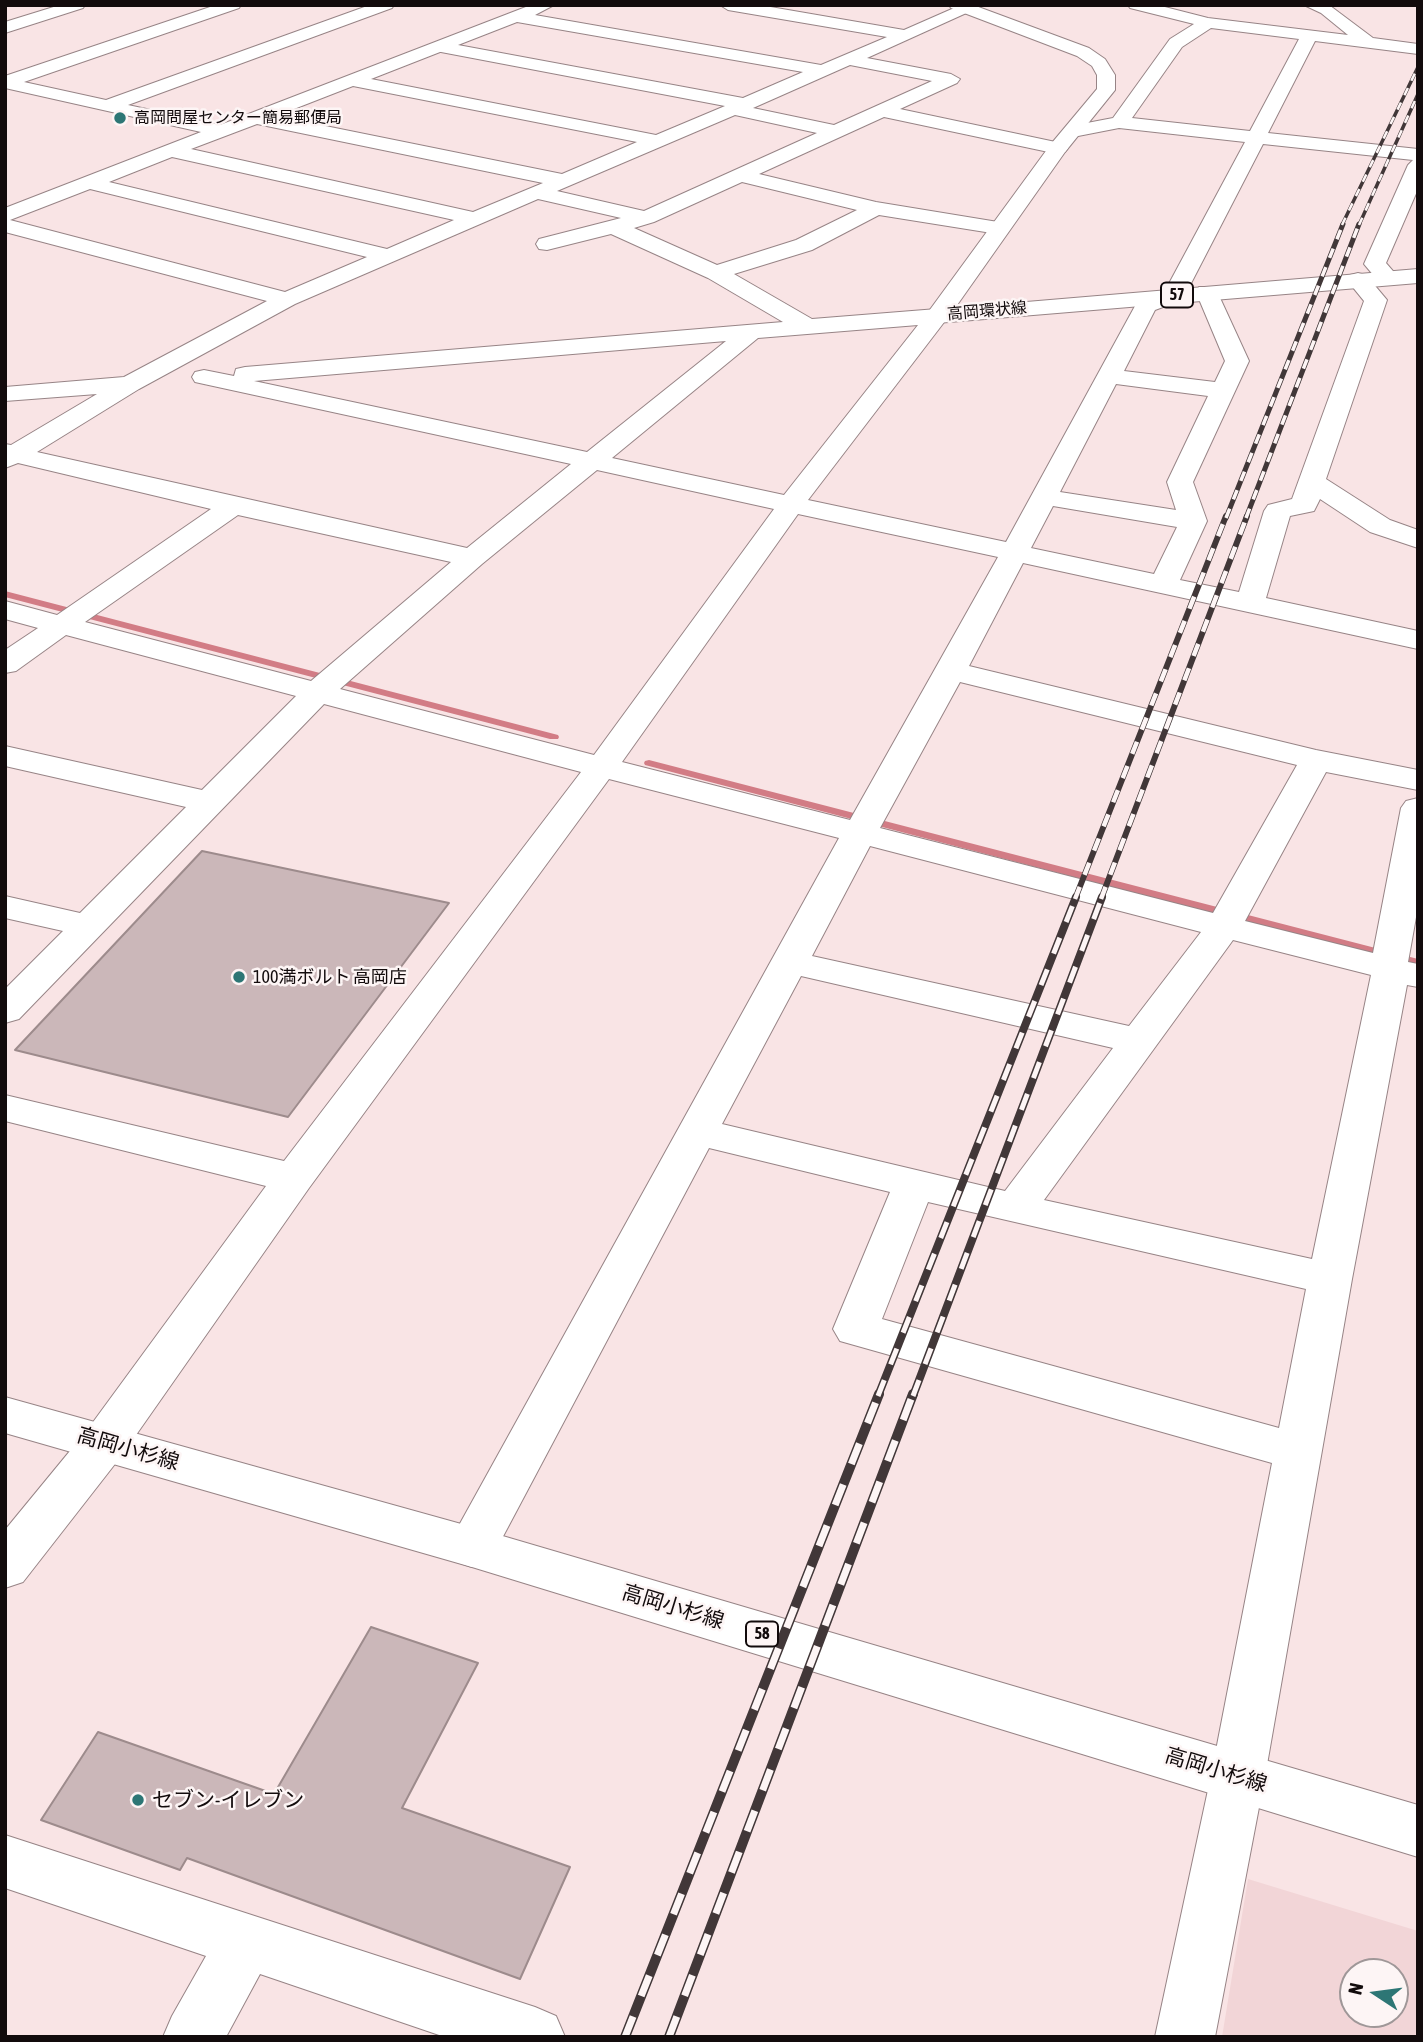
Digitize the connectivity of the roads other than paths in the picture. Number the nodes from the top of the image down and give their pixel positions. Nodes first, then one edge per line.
1 (29, 5) edge
2 (77, 5) edge
3 (178, 5) edge
4 (233, 5) edge
5 (386, 5) edge
6 (546, 5) edge
7 (728, 5) edge
8 (1136, 5) edge
9 (1312, 5) edge
10 (967, 6) edge
11 (58, 11) junction
12 (212, 12) junction
13 (517, 17) junction
14 (250, 19) dead end
15 (1208, 23) junction
16 (276, 24) dead end
17 (5, 28) edge
18 (314, 31) junction
19 (906, 35) junction
20 (1310, 35) junction
21 (1366, 41) junction
22 (441, 47) junction
23 (1418, 49) edge
24 (851, 60) junction
25 (826, 71) junction
26 (353, 81) junction
27 (5, 83) edge
28 (107, 106) junction
29 (740, 106) junction
30 (883, 111) junction
31 (257, 118) junction
32 (1119, 122) junction
33 (222, 131) junction
34 (1073, 131) junction
35 (838, 132) junction
36 (1256, 137) junction
37 (659, 141) junction
38 (1058, 148) junction
39 (172, 150) junction
40 (1418, 155) edge
41 (1418, 165) edge
42 (742, 176) junction
43 (564, 181) junction
44 (89, 183) junction
45 (538, 193) junction
46 (876, 208) junction
47 (5, 215) edge
48 (647, 218) junction
49 (476, 219) junction
50 (5, 225) edge
51 (614, 227) junction
52 (998, 228) junction
53 (547, 244) dead end
54 (390, 256) junction
55 (716, 273) junction
56 (1418, 276) edge
57 (1388, 278) junction
58 (1358, 281) junction
59 (1207, 292) junction
60 (1174, 295) junction
61 (287, 299) junction
62 (937, 316) junction
63 (810, 328) junction
64 (751, 332) junction
65 (1108, 376) junction
66 (204, 377) junction
67 (130, 384) junction
68 (1223, 391) junction
69 (5, 394) edge
70 (9, 456) edge
71 (595, 460) junction
72 (1312, 482) junction
73 (1044, 497) junction
74 (791, 504) junction
75 (233, 506) junction
76 (1194, 521) junction
77 (1418, 540) edge
78 (1014, 552) junction
79 (472, 558) junction
80 (1163, 584) junction
81 (1250, 603) junction
82 (5, 610) edge
83 (63, 624) junction
84 (1418, 639) edge
85 (5, 664) edge
86 (951, 671) junction
87 (318, 691) junction
88 (5, 756) edge
89 (608, 757) junction
90 (1316, 760) junction
91 (1418, 780) edge
92 (209, 802) junction
93 (1418, 808) edge
94 (865, 823) junction
95 (5, 907) edge
96 (1229, 917) junction
97 (88, 926) junction
98 (790, 962) junction
99 (1398, 963) edge
100 (5, 1011) edge
101 (1139, 1041) junction
102 (5, 1108) edge
103 (699, 1132) junction
104 (294, 1178) junction
105 (914, 1184) junction
106 (1015, 1208) junction
107 (1330, 1279) junction
108 (5, 1415) edge
109 (105, 1442) junction
110 (1298, 1452) junction
111 (472, 1546) junction
112 (5, 1567) edge
113 (1238, 1776) junction
114 (1418, 1831) edge
115 (5, 1861) edge
116 (246, 1942) junction
117 (193, 2037) edge
118 (535, 2037) edge
119 (1185, 2037) edge

1 - 11 street
2 - 11 street
3 - 12 street
4 - 12 street
5 - 18 street
6 - 13 street
7 - 19 street
8 - 15 street
9 - 21 street
10 - 19 street
10 - 34 street, 高岡環状線
11 - 17 street
12 - 14 street
12 - 27 street
13 - 22 street
13 - 25 street
15 - 20 street
15 - 32 street
16 - 18 street
18 - 28 street
19 - 24 street
20 - 21 street
20 - 36 street
21 - 23 street
22 - 26 street
22 - 29 street
24 - 25 street
24 - 30 street
25 - 29 street
26 - 31 street
26 - 37 street
27 - 28 street
28 - 33 street
29 - 35 street
29 - 37 street
30 - 35 street
30 - 38 street
31 - 33 street
31 - 43 street
32 - 34 street
32 - 36 street
33 - 39 street
34 - 38 street, 高岡環状線
35 - 42 street
36 - 40 street
36 - 60 street
37 - 43 street
38 - 52 street, 高岡環状線
39 - 44 street
39 - 49 street
41 - 57 street
42 - 46 street
42 - 48 street
43 - 45 street
44 - 47 street
44 - 54 street
45 - 48 street
45 - 49 street
46 - 52 street
46 - 55 street
48 - 51 street
49 - 54 street
50 - 61 street
51 - 53 street
51 - 55 street
52 - 62 street, 高岡環状線
54 - 61 street
55 - 63 street
56 - 57 street, 高岡環状線 / 57
57 - 58 street, 高岡環状線 / 57
58 - 59 street, 高岡環状線 / 57
58 - 72 street
59 - 60 street, 高岡環状線 / 57
59 - 68 street
60 - 62 street, 高岡環状線 / 57
60 - 65 street
61 - 67 street
62 - 63 street
62 - 74 street
63 - 64 street
64 - 66 street
64 - 71 street
65 - 68 street
65 - 73 street
66 - 67 street
66 - 71 street
67 - 69 street
67 - 70 street
68 - 76 street
70 - 75 street
71 - 74 street
71 - 79 street
72 - 77 street
72 - 81 street
73 - 76 street
73 - 78 street
74 - 78 street
74 - 89 street
75 - 79 street
75 - 83 street
76 - 80 street
78 - 80 street
78 - 86 street
79 - 87 street
80 - 81 street
81 - 84 street
82 - 83 street
83 - 85 street
83 - 87 street
86 - 90 street
86 - 94 street
87 - 89 street
87 - 92 street
88 - 92 street
89 - 94 street
89 - 104 street
90 - 91 street
90 - 96 street
92 - 97 street
93 - 99 street
94 - 96 street
94 - 98 street
95 - 97 street
96 - 99 street
96 - 101 street
97 - 100 street
98 - 101 street
98 - 103 street
99 - 107 street
101 - 106 street
102 - 104 street
103 - 105 street
103 - 111 street
104 - 109 street
105 - 106 street
105 - 110 street
106 - 107 street
107 - 110 street
108 - 109 street, 高岡小杉線 / 58
109 - 111 street, 高岡小杉線 / 58
109 - 112 street
110 - 113 street
111 - 113 street, 高岡小杉線 / 58
113 - 114 street, 高岡小杉線 / 58
113 - 119 street
115 - 116 street
116 - 117 street
116 - 118 street

